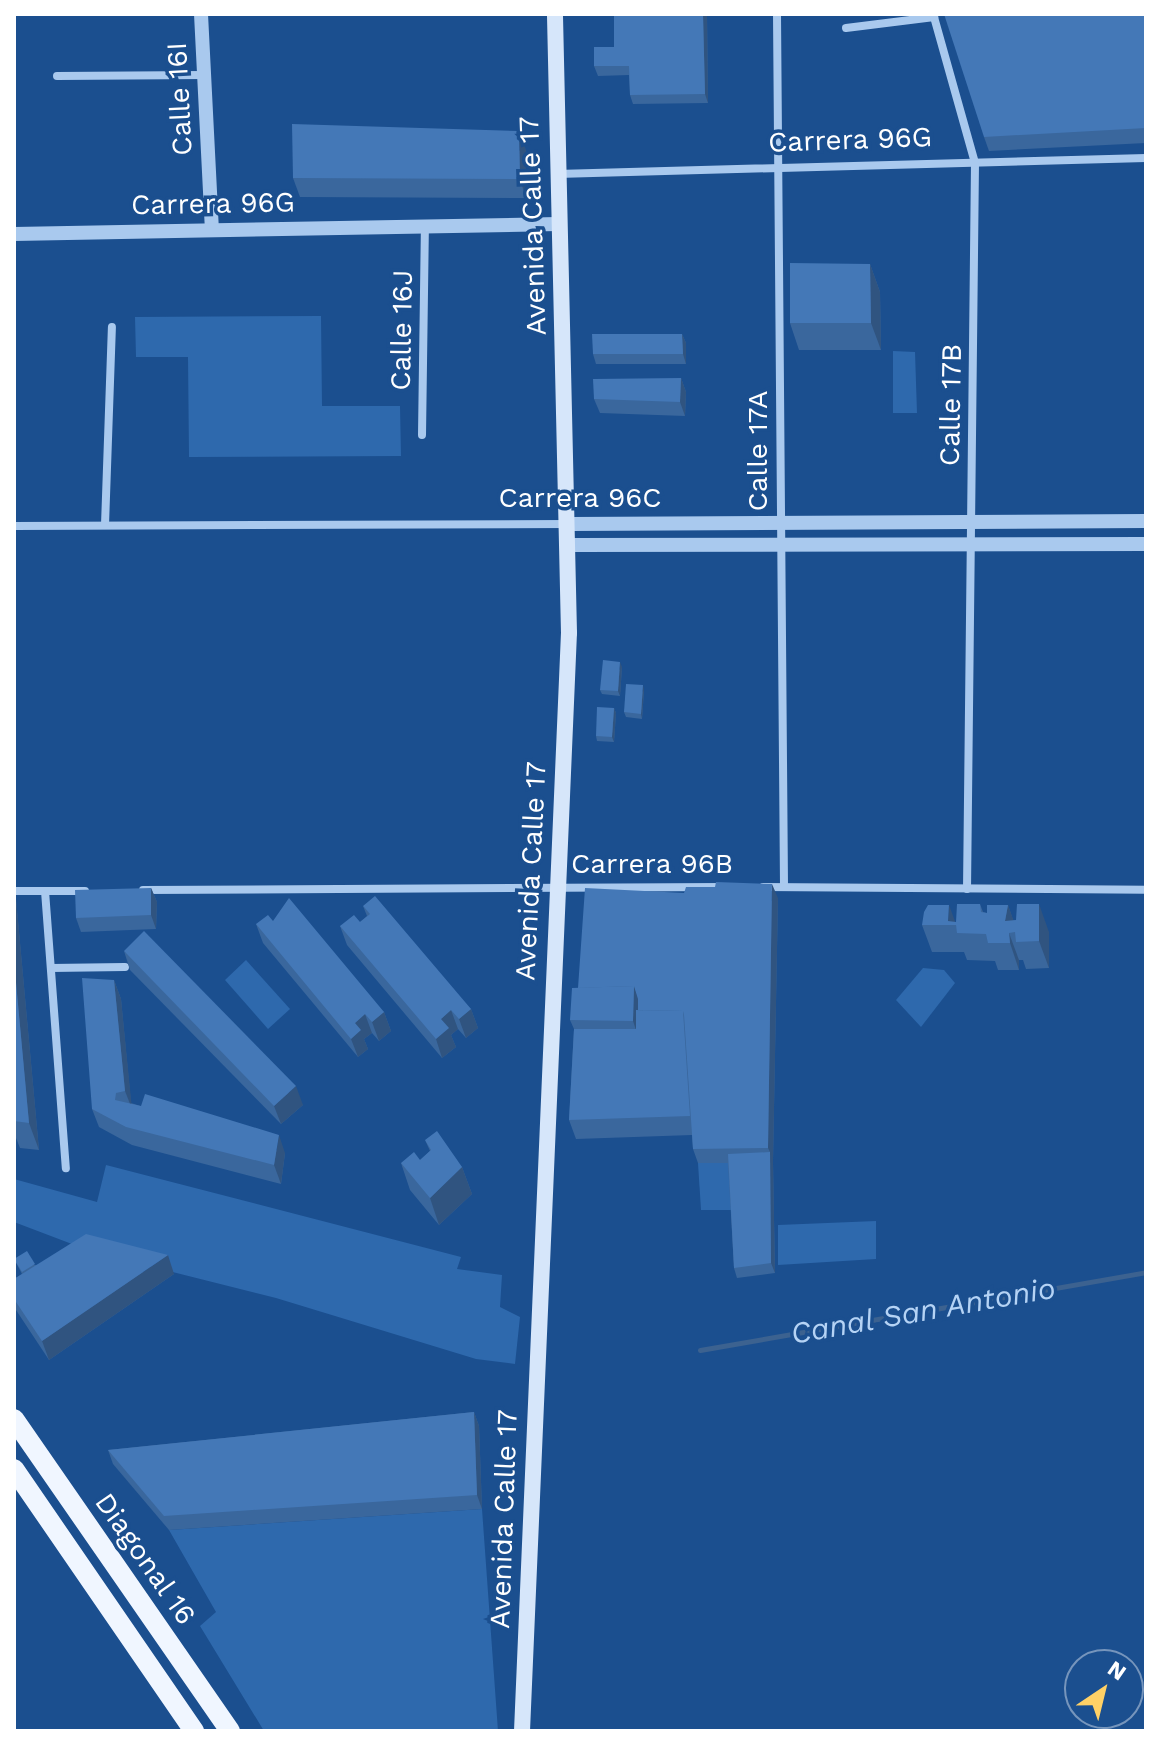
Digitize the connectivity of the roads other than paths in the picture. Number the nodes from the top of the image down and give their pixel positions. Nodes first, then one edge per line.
1 (201, 14) edge
2 (555, 14) edge
3 (777, 14) edge
4 (846, 28) dead end
5 (204, 75) junction
6 (57, 76) dead end
7 (1146, 158) edge
8 (975, 163) junction
9 (778, 168) junction
10 (556, 174) junction
11 (558, 224) junction
12 (425, 226) junction
13 (212, 230) junction
14 (14, 234) edge
15 (112, 327) dead end
16 (422, 435) dead end
17 (1146, 521) edge
18 (971, 522) junction
19 (781, 523) junction
20 (570, 524) junction
21 (105, 525) junction
22 (14, 526) edge
23 (971, 544) junction
24 (1146, 544) edge
25 (570, 545) junction
26 (781, 545) junction
27 (556, 886) junction
28 (736, 887) edge
29 (752, 887) edge
30 (784, 887) junction
31 (967, 889) junction
32 (124, 890) edge
33 (1146, 890) edge
34 (14, 891) edge
35 (45, 891) junction
36 (92, 891) edge
37 (125, 967) edge
38 (51, 968) junction
39 (66, 1168) dead end
40 (14, 1419) edge
41 (14, 1469) edge
42 (194, 1731) edge
43 (230, 1731) edge
44 (522, 1731) edge

1 - 5 street, Calle 16I
2 - 10 main road, Avenida Calle 17
3 - 9 street, Calle 17A
4 - 8 street, Calle 17B
5 - 6 street
5 - 13 street, Calle 16I
7 - 8 street, Carrera 96G
8 - 9 street, Carrera 96G
8 - 18 street, Calle 17B
9 - 10 street, Carrera 96G
9 - 19 street, Calle 17A
10 - 11 main road, Avenida Calle 17
11 - 12 street, Carrera 96G
11 - 20 main road, Avenida Calle 17
12 - 13 street, Carrera 96G
12 - 16 street, Calle 16J
13 - 14 street, Carrera 96G
15 - 21 street
17 - 18 street, Carrera 96C
18 - 19 street, Carrera 96C
18 - 23 street, Calle 17B
19 - 20 street, Carrera 96C
19 - 26 street, Calle 17A
20 - 21 street, Carrera 96C
20 - 25 main road, Avenida Calle 17
21 - 22 street, Carrera 96C
23 - 24 street, Carrera 96C
23 - 26 street, Carrera 96C
23 - 31 street, Calle 17B
25 - 26 street, Carrera 96C
25 - 27 main road, Avenida Calle 17
26 - 30 street, Calle 17A
27 - 28 street, Carrera 96B
27 - 32 street, Carrera 96B
27 - 44 main road, Avenida Calle 17
29 - 30 street, Carrera 96B
30 - 31 street, Carrera 96B
31 - 33 street, Carrera 96B
34 - 35 street
35 - 36 street
35 - 38 street
37 - 38 street
38 - 39 street
40 - 43 main road, Diagonal 16
41 - 42 main road, Diagonal 16

